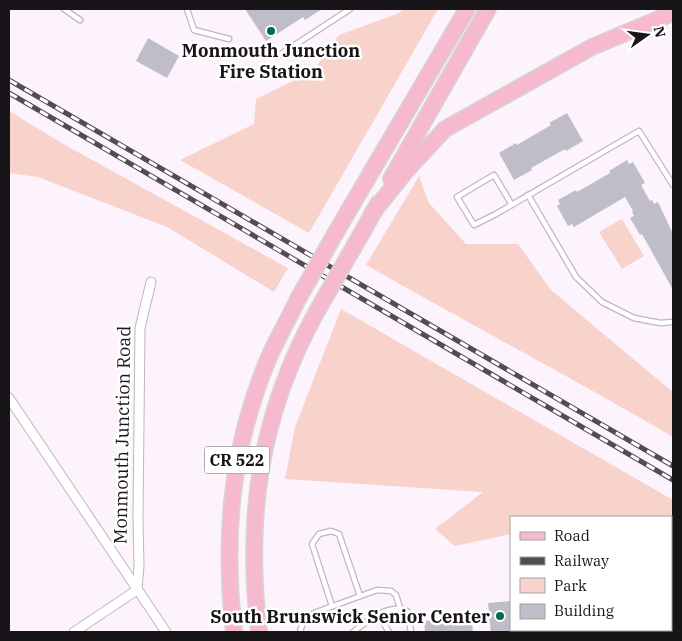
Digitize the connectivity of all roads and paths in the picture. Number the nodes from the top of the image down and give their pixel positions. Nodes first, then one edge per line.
1 (64, 9) edge
2 (187, 9) edge
3 (350, 9) edge
4 (467, 9) edge
5 (488, 9) edge
6 (673, 13) edge
7 (80, 20) dead end
8 (229, 39) dead end
9 (278, 56) dead end
10 (673, 185) edge
11 (528, 195) junction
12 (512, 205) junction
13 (373, 212) junction
14 (150, 282) dead end
15 (673, 322) edge
16 (9, 398) edge
17 (137, 590) junction
18 (360, 596) junction
19 (332, 606) junction
20 (400, 608) junction
21 (378, 614) junction
22 (74, 632) edge
23 (166, 632) edge
24 (234, 632) edge
25 (259, 632) edge
26 (300, 632) edge
27 (353, 632) edge
28 (389, 632) edge
29 (411, 632) edge

1 - 7 lane
2 - 8 lane
3 - 9 lane
4 - 24 main road, CR 522, bridge
5 - 13 main road, CR 522
6 - 13 main road
10 - 11 lane
11 - 12 lane
11 - 15 lane
12 - 12 lane
13 - 25 main road, CR 522, bridge
14 - 17 street, Monmouth Junction Road
16 - 17 street
17 - 22 street
17 - 23 street
18 - 19 lane
18 - 19 lane
18 - 20 lane
19 - 26 lane
20 - 21 lane
20 - 29 lane
21 - 27 lane
21 - 28 lane

